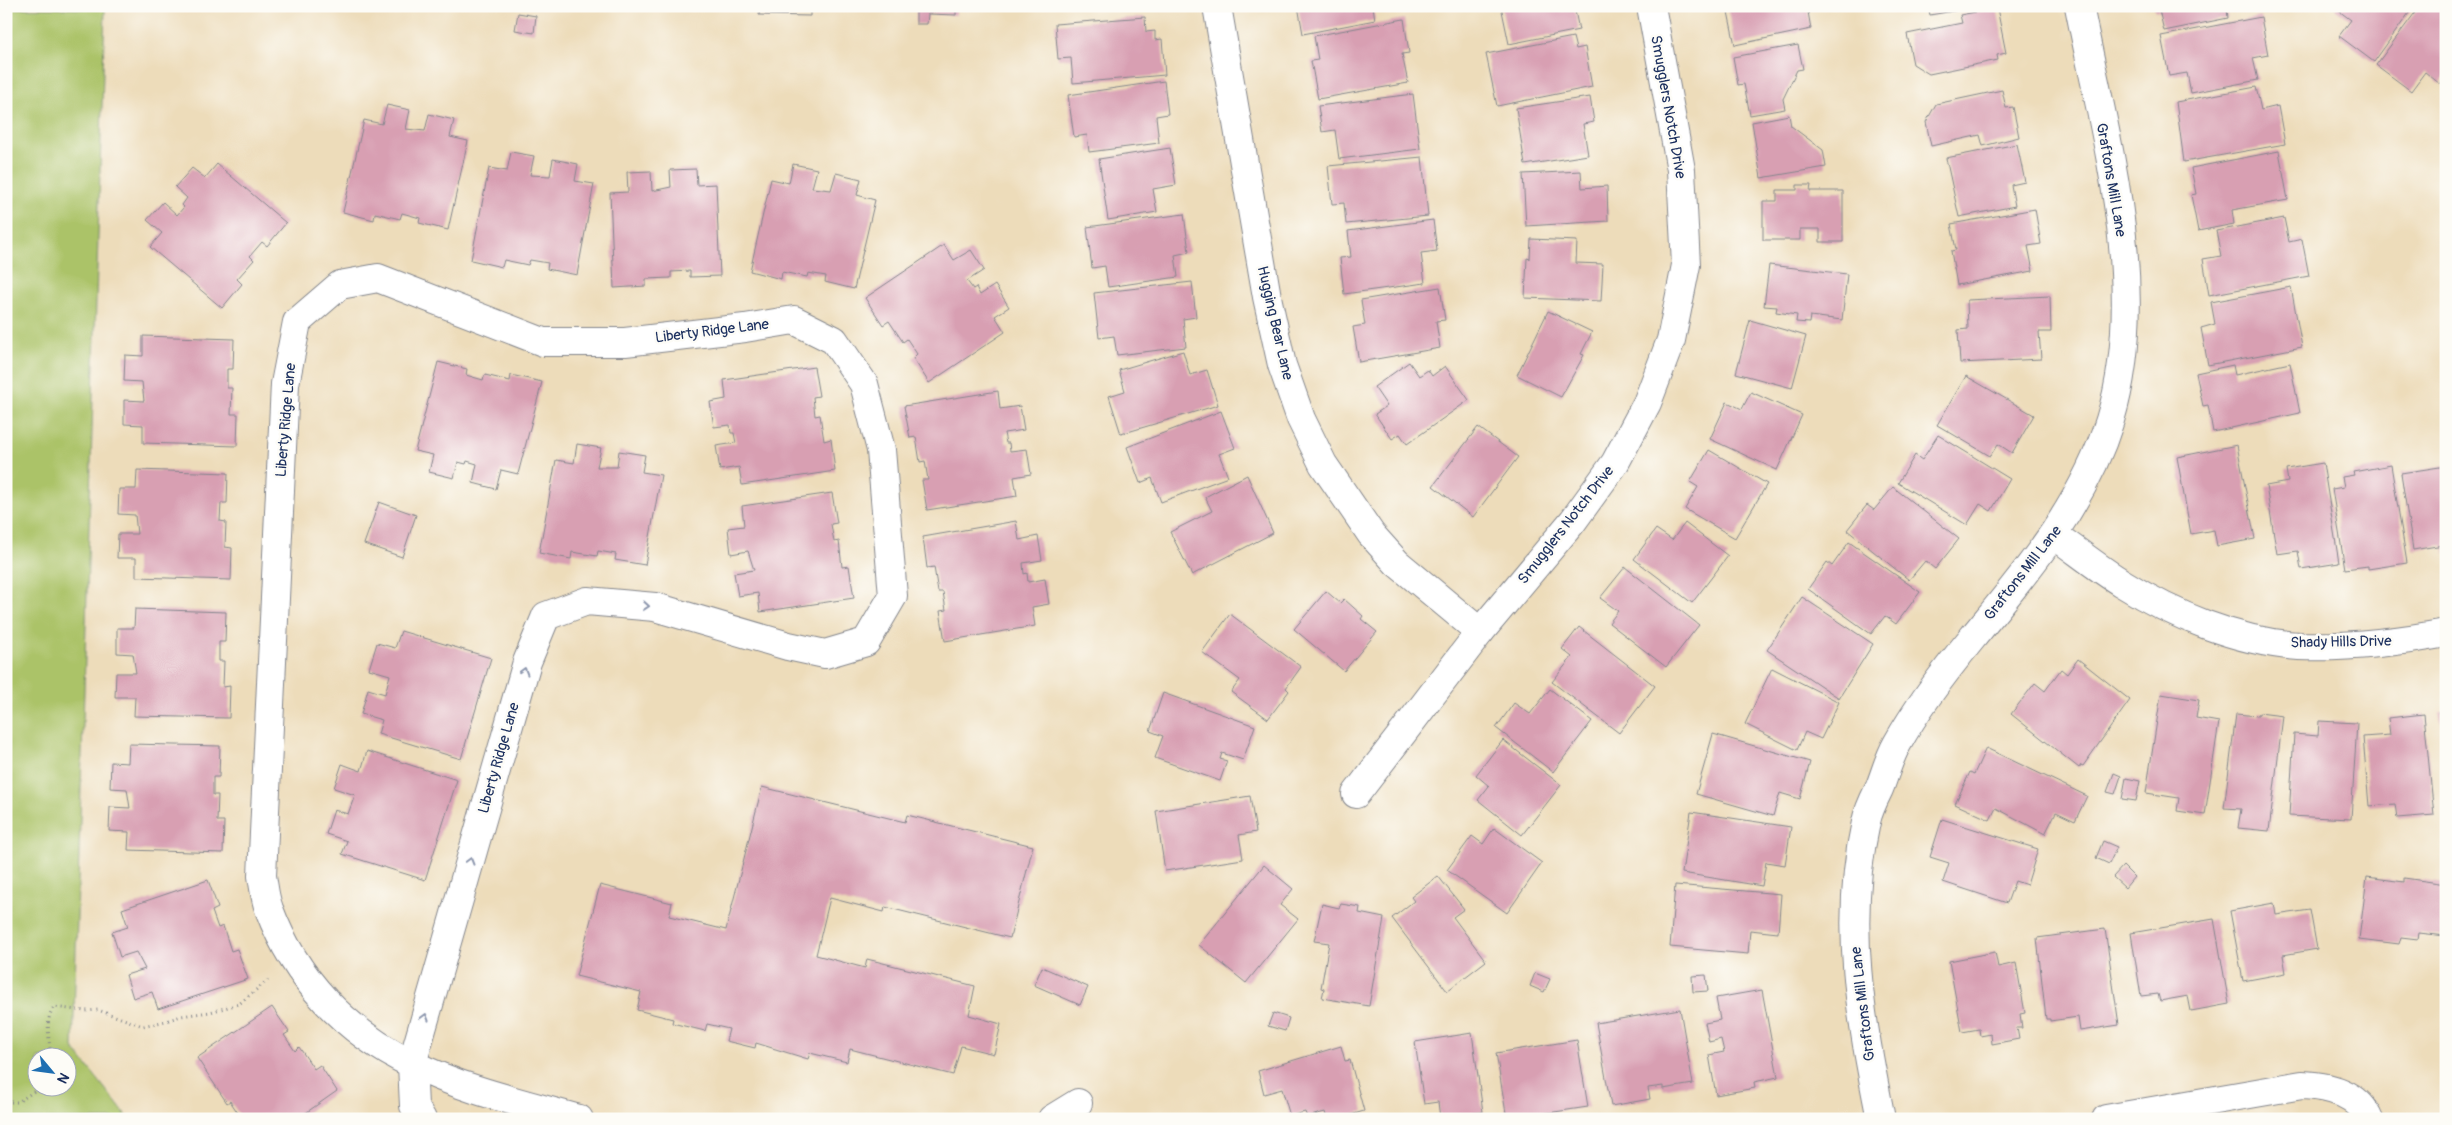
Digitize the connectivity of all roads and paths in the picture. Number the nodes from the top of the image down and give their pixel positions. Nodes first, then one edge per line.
1 (1217, 6) edge
2 (1651, 6) edge
3 (2079, 6) edge
4 (2054, 535) junction
5 (1480, 632) junction
6 (2446, 633) edge
7 (1356, 794) dead end
8 (290, 955) junction
9 (50, 1048) edge
10 (412, 1064) junction
11 (28, 1095) edge
12 (6, 1102) edge
13 (1078, 1103) dead end
14 (422, 1119) edge
15 (578, 1119) edge
16 (1052, 1119) edge
17 (1881, 1119) edge
18 (2106, 1119) edge
19 (2369, 1119) edge

1 - 5 street, Hugging Bear Lane
2 - 5 street, Smugglers Notch Drive
3 - 4 street, Graftons Mill Lane
4 - 6 street, Shady Hills Drive
4 - 17 street, Graftons Mill Lane
5 - 7 street, Smugglers Notch Drive
8 - 9 path
8 - 10 street, Liberty Ridge Lane
10 -> 8 street, Liberty Ridge Lane
10 - 14 street, Liberty Ridge Lane
10 - 15 street
11 - 12 path
13 - 16 street
18 - 19 street

